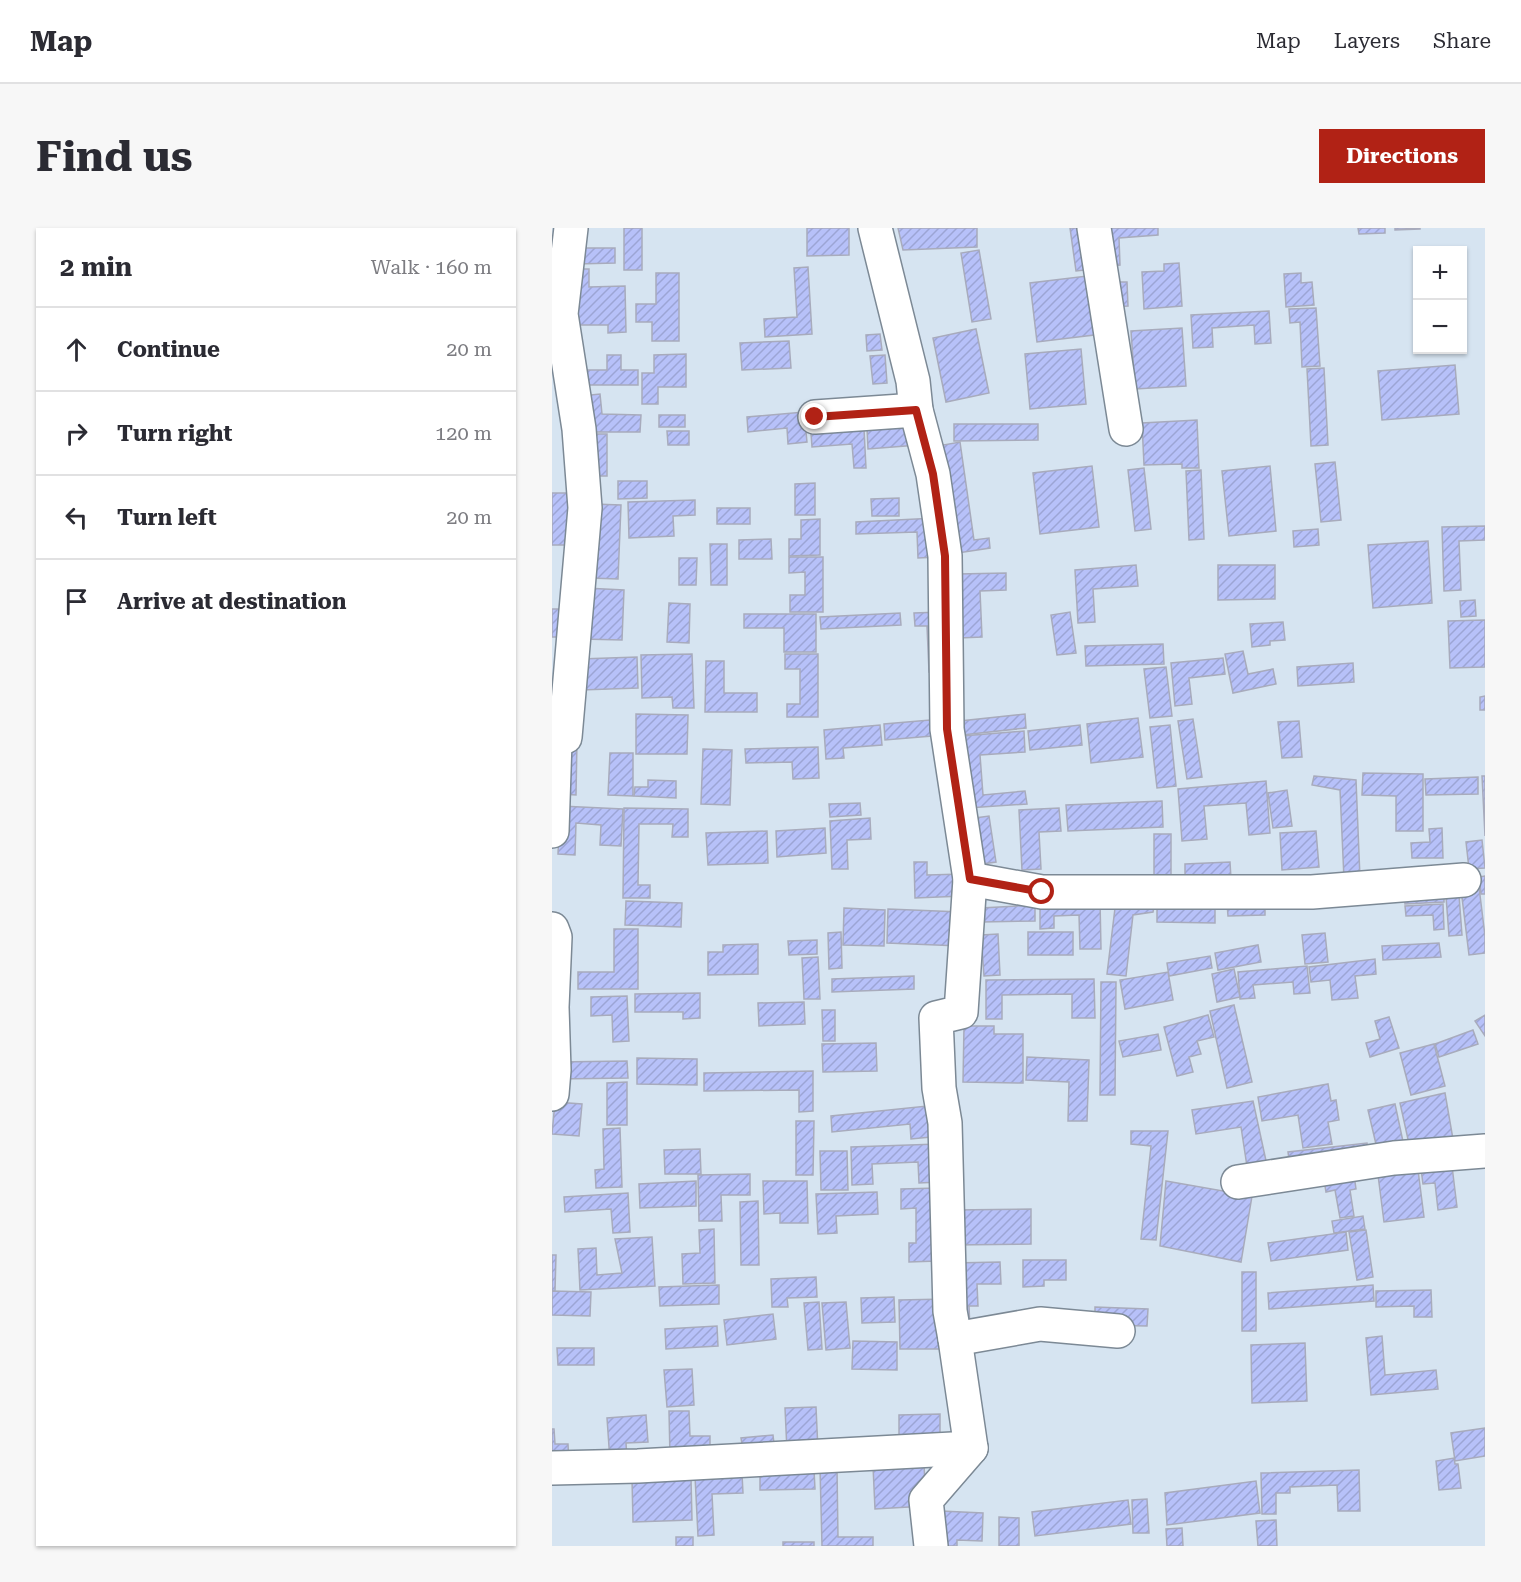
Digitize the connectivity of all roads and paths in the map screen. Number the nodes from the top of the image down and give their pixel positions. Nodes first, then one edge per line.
1 (571, 228) edge
2 (875, 228) edge
3 (1094, 228) edge
4 (916, 410) junction
5 (815, 417) dead end
6 (1126, 429) dead end
7 (552, 831) edge
8 (970, 879) junction
9 (1464, 880) dead end
10 (552, 929) edge
11 (552, 1007) edge
12 (552, 1094) edge
13 (1485, 1151) edge
14 (1238, 1182) dead end
15 (1118, 1331) dead end
16 (955, 1339) junction
17 (971, 1448) junction
18 (552, 1468) edge
19 (931, 1546) edge

1 - 7 street
2 - 4 street
3 - 6 street
4 - 5 street
4 - 8 street
8 - 9 street
8 - 16 street
10 - 11 street
11 - 12 street
13 - 14 street
15 - 16 street
16 - 17 street
17 - 18 street
17 - 19 street

